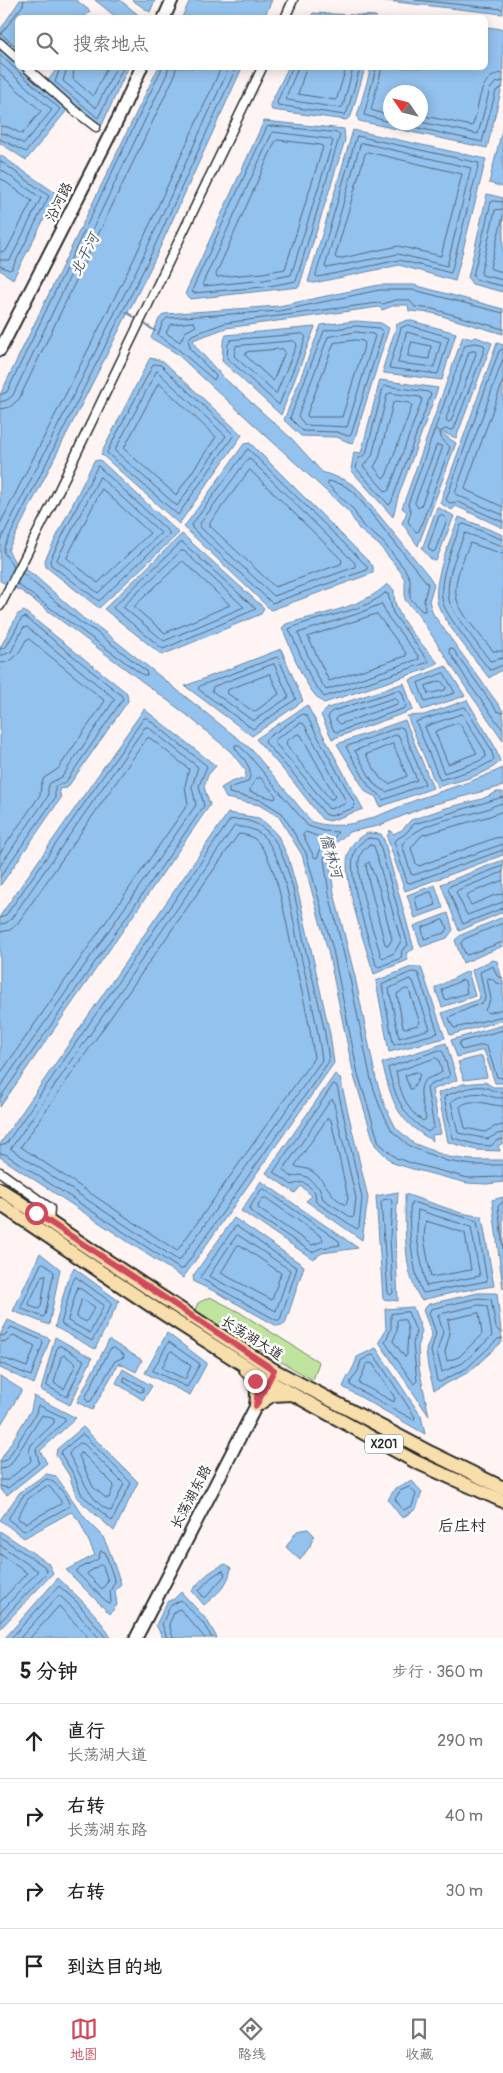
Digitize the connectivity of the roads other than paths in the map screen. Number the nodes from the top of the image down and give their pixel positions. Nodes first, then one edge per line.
1 (172, 0) edge
2 (293, 0) edge
3 (165, 15) edge
4 (286, 15) edge
5 (0, 43) edge
6 (15, 56) edge
7 (29, 70) edge
8 (141, 70) edge
9 (261, 70) edge
10 (96, 127) dead end
11 (0, 350) edge
12 (0, 606) edge
13 (0, 1172) edge
14 (0, 1189) edge
15 (0, 1204) edge
16 (49, 1222) junction
17 (234, 1358) junction
18 (272, 1376) junction
19 (293, 1394) junction
20 (256, 1406) junction
21 (503, 1488) edge
22 (503, 1501) edge
23 (136, 1638) edge

1 - 3 street
2 - 4 street
5 - 6 street
7 - 10 street
8 - 11 street, 沿河路
9 - 12 street
13 - 16 street
14 - 16 main road, 长荡湖大道 / X201
15 - 17 main road, 长荡湖大道 / X201
16 - 18 main road, 长荡湖大道 / X201
17 - 18 main road, 长荡湖大道 / X201
17 - 20 main road
18 - 19 main road, 长荡湖大道 / X201
18 - 20 street, 长荡湖东路
18 - 21 main road, 长荡湖大道 / X201
19 - 20 main road
19 - 22 main road, 长荡湖大道 / X201
20 - 23 street, 长荡湖东路

